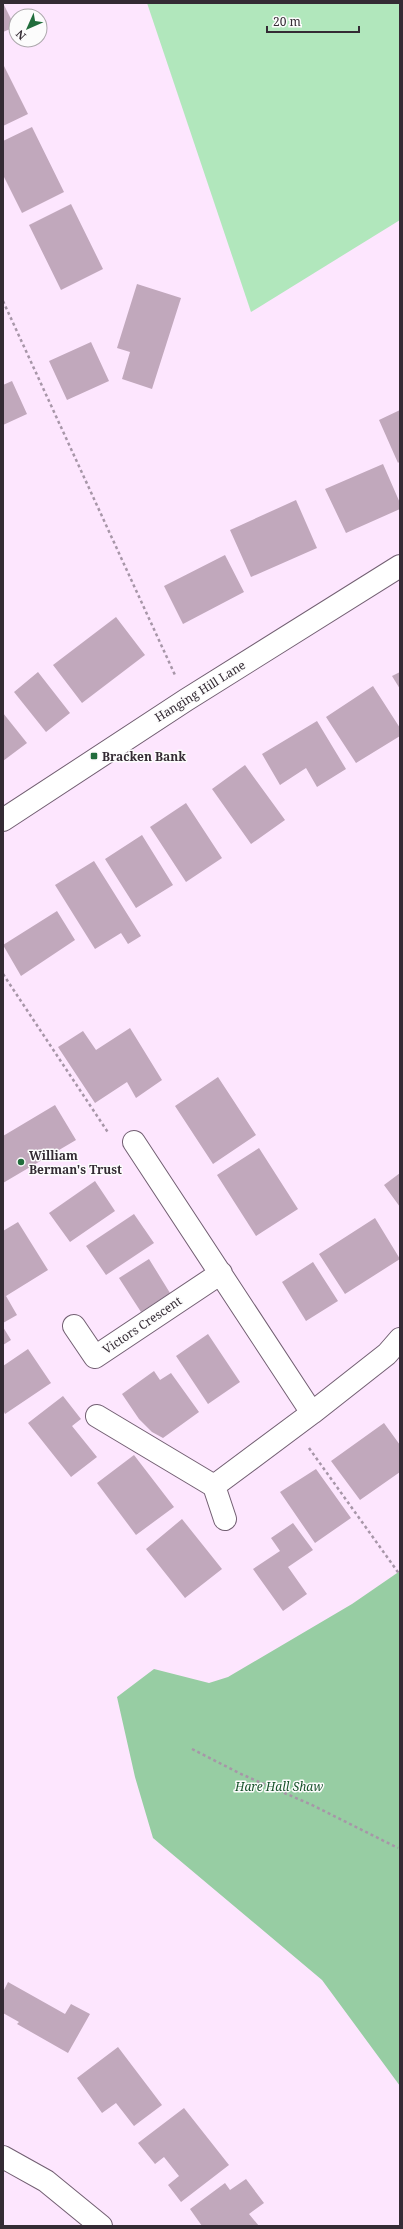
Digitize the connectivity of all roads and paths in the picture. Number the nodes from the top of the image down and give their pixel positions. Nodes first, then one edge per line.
1 (3, 301) edge
2 (400, 566) edge
3 (186, 700) junction
4 (3, 820) edge
5 (3, 974) edge
6 (134, 1142) joint
7 (221, 1273) junction
8 (74, 1326) dead end
9 (400, 1339) edge
10 (312, 1413) junction
11 (98, 1416) dead end
12 (293, 1427) junction
13 (214, 1486) junction
14 (225, 1519) dead end
15 (400, 1575) edge
16 (192, 1749) dead end
17 (400, 1848) edge
18 (3, 2157) edge
19 (101, 2226) edge

1 - 3 path
2 - 3 street, Hanging Hill Lane
3 - 4 street, Hanging Hill Lane
5 - 6 path
6 - 7 street
7 - 8 street, Victors Crescent
7 - 10 street
9 - 10 street
10 - 12 street
11 - 13 street
12 - 13 street
12 - 15 path
13 - 14 street
16 - 17 path
18 - 19 street

